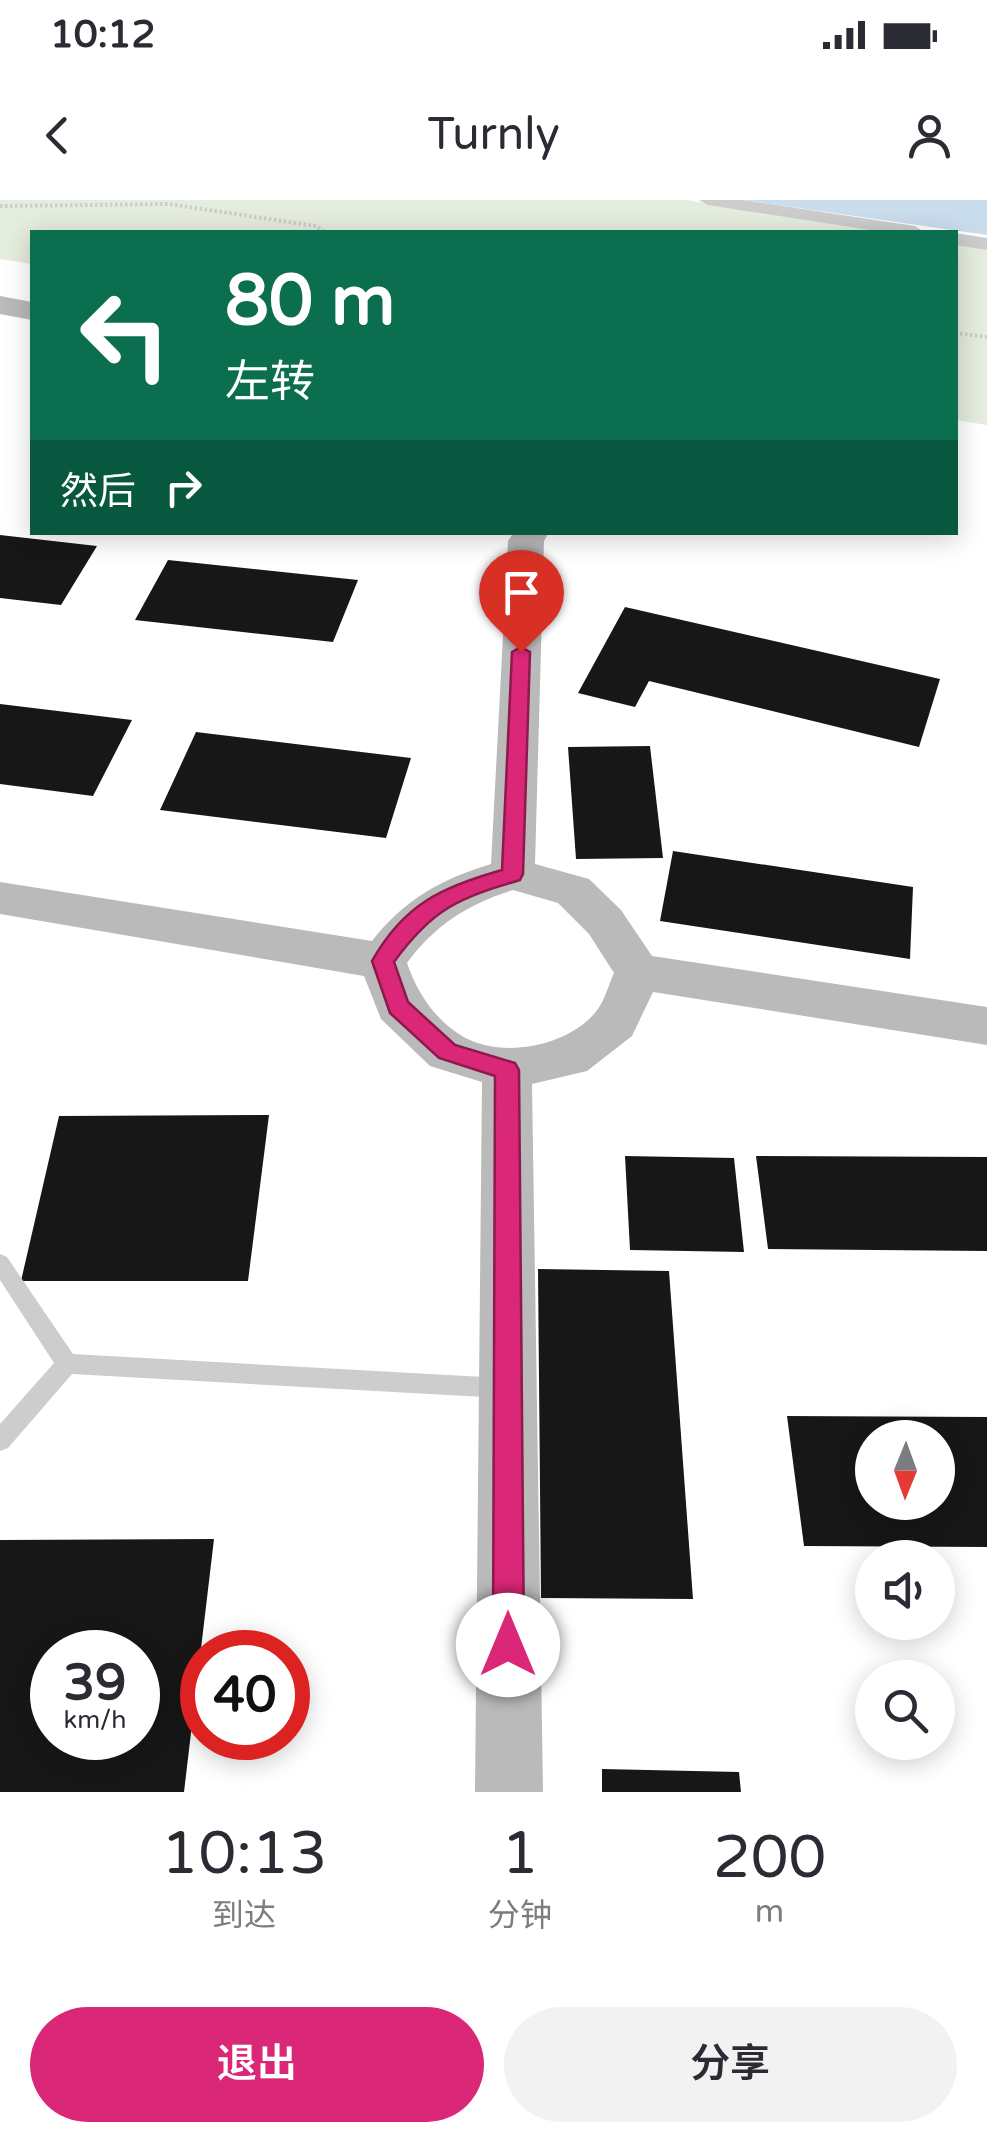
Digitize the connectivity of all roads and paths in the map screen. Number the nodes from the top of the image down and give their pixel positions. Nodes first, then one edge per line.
1 (708, 200) edge
2 (0, 206) edge
3 (322, 230) edge
4 (901, 230) edge
5 (958, 239) edge
6 (987, 244) edge
7 (0, 305) edge
8 (30, 311) edge
9 (958, 333) edge
10 (987, 337) edge
11 (530, 535) edge
12 (513, 874) junction
13 (0, 898) edge
14 (383, 961) junction
15 (638, 972) junction
16 (987, 1026) edge
17 (507, 1070) junction
18 (0, 1264) edge
19 (67, 1364) junction
20 (508, 1388) junction
21 (0, 1440) edge
22 (509, 1792) edge

1 - 4 street
2 - 3 path
5 - 6 street
7 - 8 street
9 - 10 path
11 - 12 street
12 - 14 street
12 - 15 street
13 - 14 street
14 - 17 street
15 - 16 street
15 - 17 street
17 - 20 street
18 - 19 lane
19 - 20 lane
19 - 21 lane
20 - 22 street

